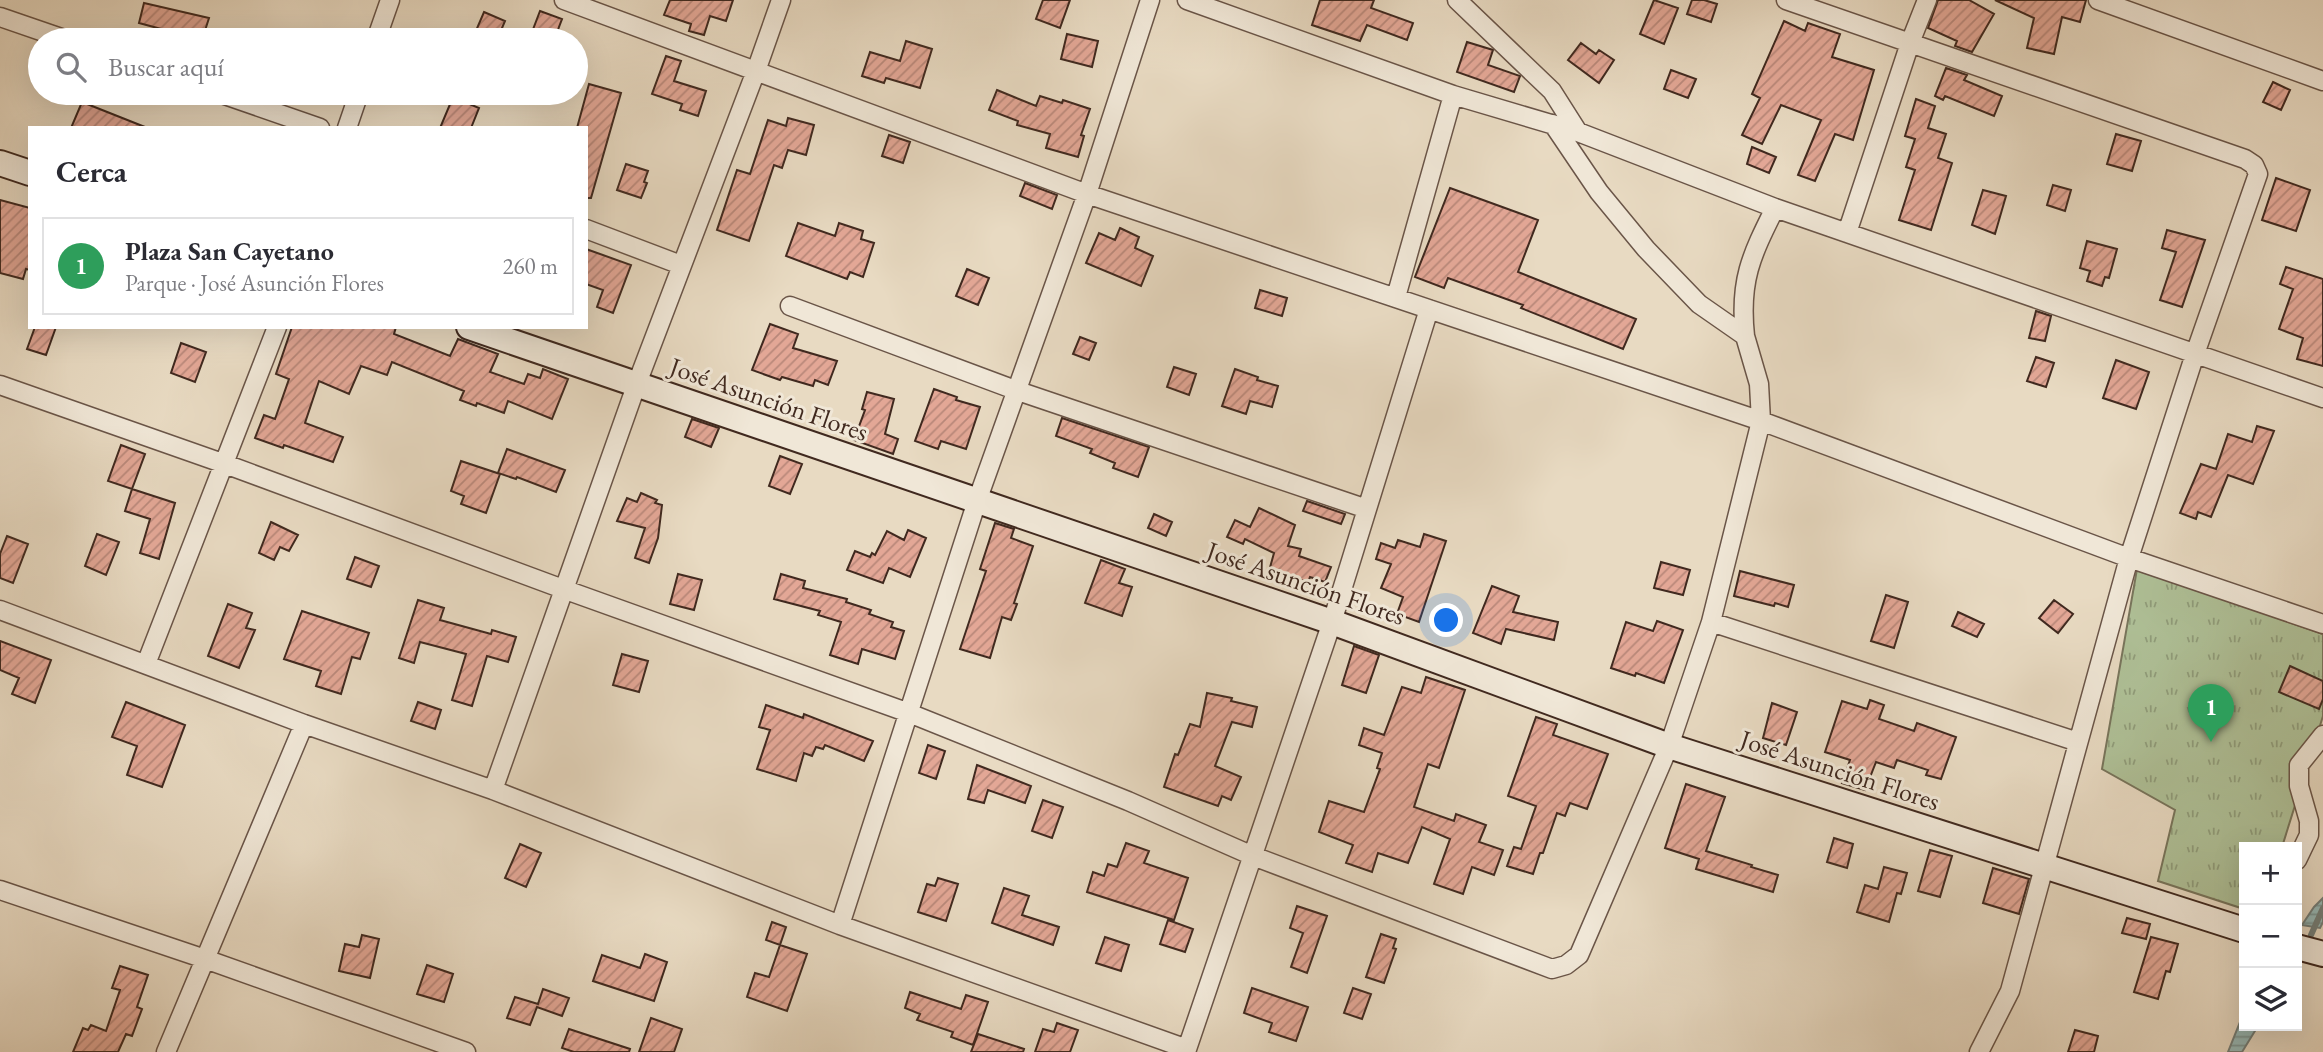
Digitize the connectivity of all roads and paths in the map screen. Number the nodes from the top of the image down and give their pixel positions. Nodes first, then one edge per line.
1 (5, 0) edge
2 (390, 0) edge
3 (564, 0) edge
4 (780, 0) edge
5 (1150, 0) edge
6 (1187, 0) edge
7 (1457, 0) edge
8 (1786, 0) edge
9 (1927, 0) edge
10 (2098, 0) edge
11 (0, 18) edge
12 (30, 28) edge
13 (380, 28) edge
14 (1910, 43) junction
15 (756, 71) junction
16 (2323, 81) edge
17 (1453, 95) junction
18 (254, 105) edge
19 (355, 105) edge
20 (1553, 124) junction
21 (314, 126) edge
22 (348, 126) edge
23 (1578, 132) junction
24 (0, 163) edge
25 (28, 172) edge
26 (1087, 194) junction
27 (1775, 208) junction
28 (588, 230) edge
29 (1847, 233) junction
30 (681, 265) junction
31 (1396, 297) junction
32 (790, 306) dead end
33 (1429, 309) junction
34 (276, 329) edge
35 (475, 329) edge
36 (1745, 336) junction
37 (2195, 354) junction
38 (0, 385) edge
39 (636, 386) junction
40 (1018, 391) junction
41 (2323, 398) edge
42 (1761, 421) junction
43 (225, 464) junction
44 (977, 501) junction
45 (1367, 509) junction
46 (2129, 558) junction
47 (563, 589) junction
48 (0, 610) edge
49 (1332, 622) junction
50 (1711, 622) junction
51 (2323, 624) edge
52 (146, 664) junction
53 (909, 713) junction
54 (304, 724) junction
55 (2323, 735) edge
56 (2078, 742) junction
57 (1669, 746) junction
58 (493, 790) junction
59 (2302, 849) edge
60 (1252, 856) junction
61 (2045, 868) junction
62 (0, 890) edge
63 (840, 925) junction
64 (2239, 928) edge
65 (2302, 948) edge
66 (2323, 954) edge
67 (205, 959) junction
68 (1190, 1051) edge
69 (166, 1052) edge
70 (466, 1052) edge
71 (1979, 1052) edge

1 - 11 street
2 - 13 street
3 - 15 street
4 - 15 street
5 - 26 street
6 - 17 street
7 - 23 street
8 - 14 street
9 - 14 street
10 - 16 street
11 - 12 street
14 - 29 street
14 - 37 street
15 - 26 street
15 - 30 street
17 - 20 street
17 - 31 street
18 - 21 street
19 - 22 street
20 - 23 street
20 - 36 street
23 - 27 street
24 - 25 street
26 - 31 street
26 - 40 street
27 - 29 street
27 - 36 street
28 - 30 street
29 - 37 street
30 - 39 street
31 - 33 street
32 - 40 street
33 - 42 street
33 - 45 street
34 - 43 street
35 - 39 street, José Asunción Flores
36 - 42 street
37 - 41 street
37 - 46 street
38 - 43 street
39 - 44 street, José Asunción Flores
39 - 47 street
40 - 44 street
40 - 45 street
42 - 46 street
42 - 50 street
43 - 47 street
43 - 52 street
44 - 49 street, José Asunción Flores
44 - 53 street
45 - 49 street
46 - 51 street
46 - 56 street
47 - 53 street
47 - 58 street
48 - 52 street
49 - 57 street, José Asunción Flores
49 - 60 street
50 - 56 street
50 - 57 street
52 - 54 street
53 - 60 street
53 - 63 street
54 - 58 street
54 - 67 street
55 - 59 street
56 - 61 street
57 - 60 street
57 - 61 street, José Asunción Flores
58 - 63 street
60 - 68 street
61 - 64 street, José Asunción Flores
61 - 71 street
62 - 67 street
63 - 68 street
65 - 66 street
67 - 69 street
67 - 70 street

